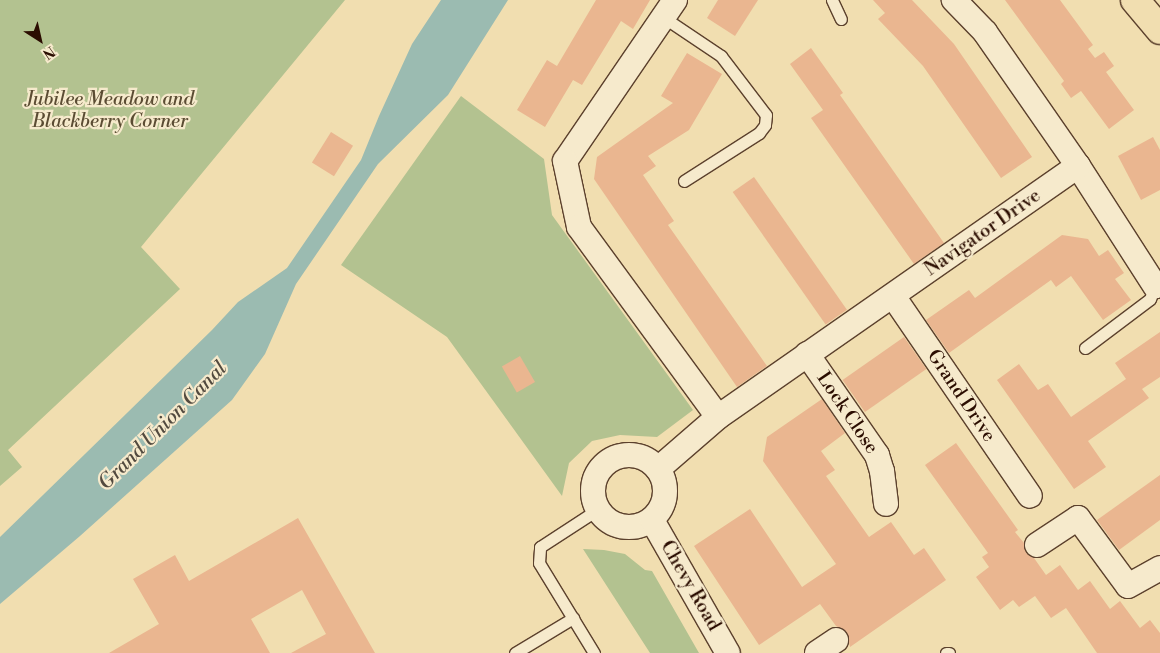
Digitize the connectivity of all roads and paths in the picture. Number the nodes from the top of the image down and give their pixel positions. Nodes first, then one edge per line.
1 (832, 0) edge
2 (954, 0) edge
3 (1136, 0) edge
4 (669, 9) edge
5 (841, 19) dead end
6 (1160, 30) edge
7 (1078, 166) junction
8 (684, 181) dead end
9 (1155, 286) joint
10 (893, 296) junction
11 (1085, 348) dead end
12 (807, 354) junction
13 (718, 417) junction
14 (658, 469) junction
15 (1030, 496) dead end
16 (886, 504) dead end
17 (597, 510) junction
18 (652, 520) junction
19 (1037, 545) dead end
20 (1160, 568) edge
21 (573, 618) junction
22 (836, 640) dead end
23 (521, 652) edge
24 (594, 653) edge
25 (728, 653) edge
26 (817, 653) edge

1 - 5 lane
2 - 7 street
3 - 6 main road
4 - 8 lane
4 - 13 street
7 - 9 street
7 - 10 street, Navigator Drive
9 - 11 lane
10 - 12 street, Navigator Drive
10 - 15 street, Grand Drive
12 - 13 street, Navigator Drive
12 - 16 street, Lock Close
13 - 14 street, Navigator Drive
14 - 17 street
14 - 18 street, Chevy Road
17 - 18 street, Chevy Road
17 - 21 lane
18 - 25 street, Chevy Road
19 - 20 street
21 - 23 lane
21 - 24 lane
22 - 26 street

